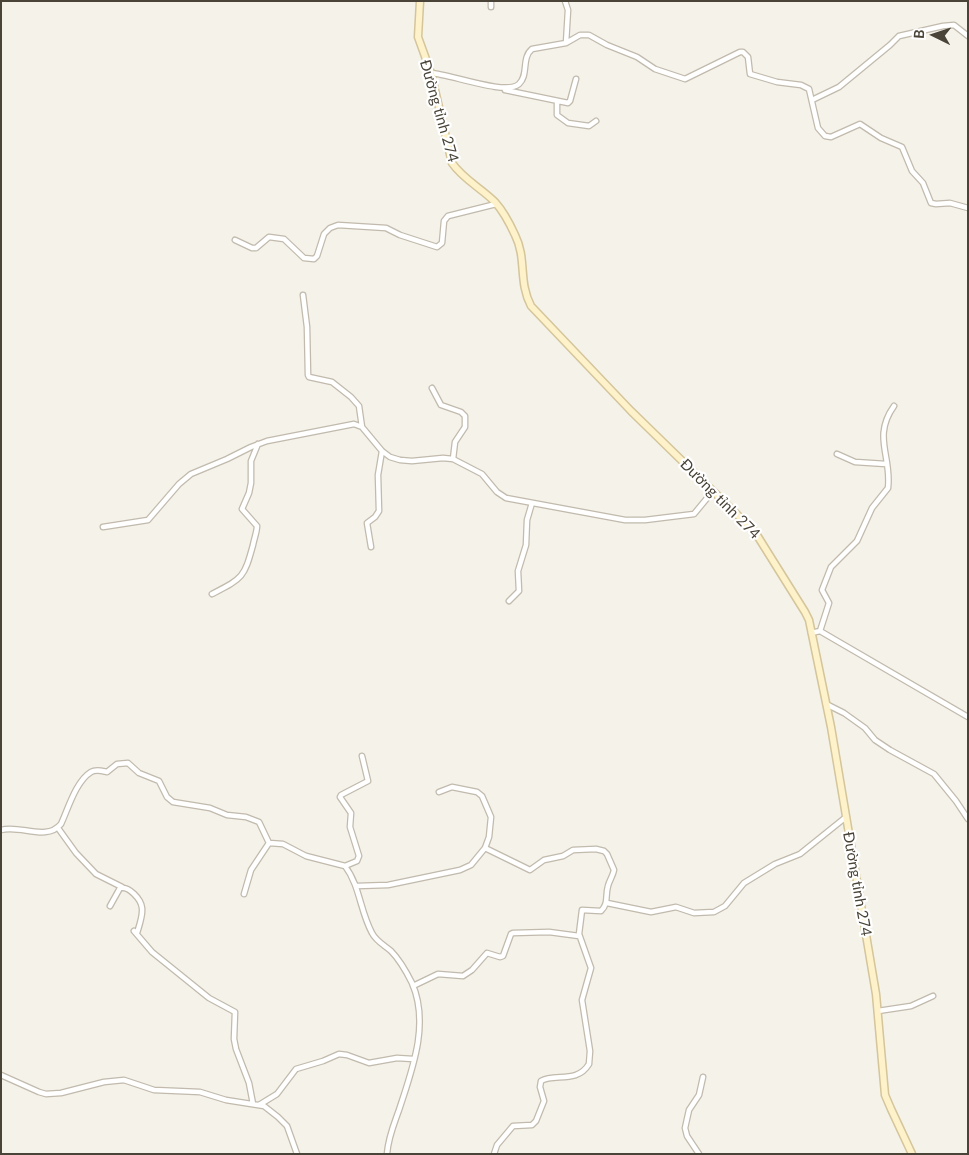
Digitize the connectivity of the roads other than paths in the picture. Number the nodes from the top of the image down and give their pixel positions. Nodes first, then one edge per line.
1 (420, 1) edge
2 (565, 1) edge
3 (968, 36) edge
4 (566, 43) junction
5 (431, 72) junction
6 (576, 79) dead end
7 (497, 88) junction
8 (812, 100) junction
9 (557, 102) junction
10 (596, 121) dead end
11 (496, 204) junction
12 (968, 208) edge
13 (235, 240) dead end
14 (303, 295) dead end
15 (432, 388) dead end
16 (894, 406) dead end
17 (362, 427) junction
18 (258, 444) junction
19 (382, 451) junction
20 (838, 454) dead end
21 (452, 459) junction
22 (886, 464) junction
23 (714, 491) junction
24 (532, 503) junction
25 (103, 527) dead end
26 (371, 547) dead end
27 (212, 594) dead end
28 (508, 601) dead end
29 (820, 632) junction
30 (811, 633) junction
31 (826, 704) junction
32 (968, 717) edge
33 (362, 756) dead end
34 (439, 792) dead end
35 (846, 817) junction
36 (968, 819) edge
37 (58, 828) junction
38 (1, 830) edge
39 (269, 843) junction
40 (485, 848) junction
41 (344, 866) junction
42 (357, 886) junction
43 (122, 887) junction
44 (244, 894) dead end
45 (607, 903) junction
46 (110, 906) dead end
47 (580, 936) junction
48 (413, 986) junction
49 (933, 996) dead end
50 (878, 1011) junction
51 (413, 1059) junction
52 (1, 1075) edge
53 (703, 1077) dead end
54 (256, 1104) junction
55 (297, 1154) edge
56 (387, 1154) edge
57 (494, 1154) edge
58 (698, 1154) edge
59 (912, 1154) edge

1 - 5 main road, Đường tỉnh 274
2 - 4 street
3 - 8 street
4 - 7 street
4 - 8 street
5 - 7 street
5 - 11 main road, Đường tỉnh 274
6 - 9 street
7 - 9 street
8 - 12 street
9 - 10 street
11 - 13 street
11 - 23 main road, Đường tỉnh 274
14 - 17 street
15 - 21 street
16 - 22 street
17 - 18 street
17 - 19 street
18 - 25 street
18 - 27 street
19 - 21 street
19 - 26 street
20 - 22 street
21 - 24 street
22 - 29 street
23 - 24 street
23 - 30 main road, Đường tỉnh 274
24 - 28 street
29 - 30 street
29 - 32 street
30 - 31 main road, Đường tỉnh 274
31 - 35 main road, Đường tỉnh 274
31 - 36 street
33 - 41 street
34 - 40 street
35 - 45 street
35 - 50 main road, Đường tỉnh 274
37 - 38 street
37 - 39 street
37 - 43 street
39 - 41 street
39 - 44 street
40 - 42 street
40 - 45 street
41 - 42 street
42 - 48 street
43 - 46 street
43 - 54 street
45 - 47 street
47 - 48 street
47 - 57 street
48 - 51 street
49 - 50 street
50 - 59 main road, Đường tỉnh 274
51 - 54 street
51 - 56 street
52 - 54 street
53 - 58 street
54 - 55 street

